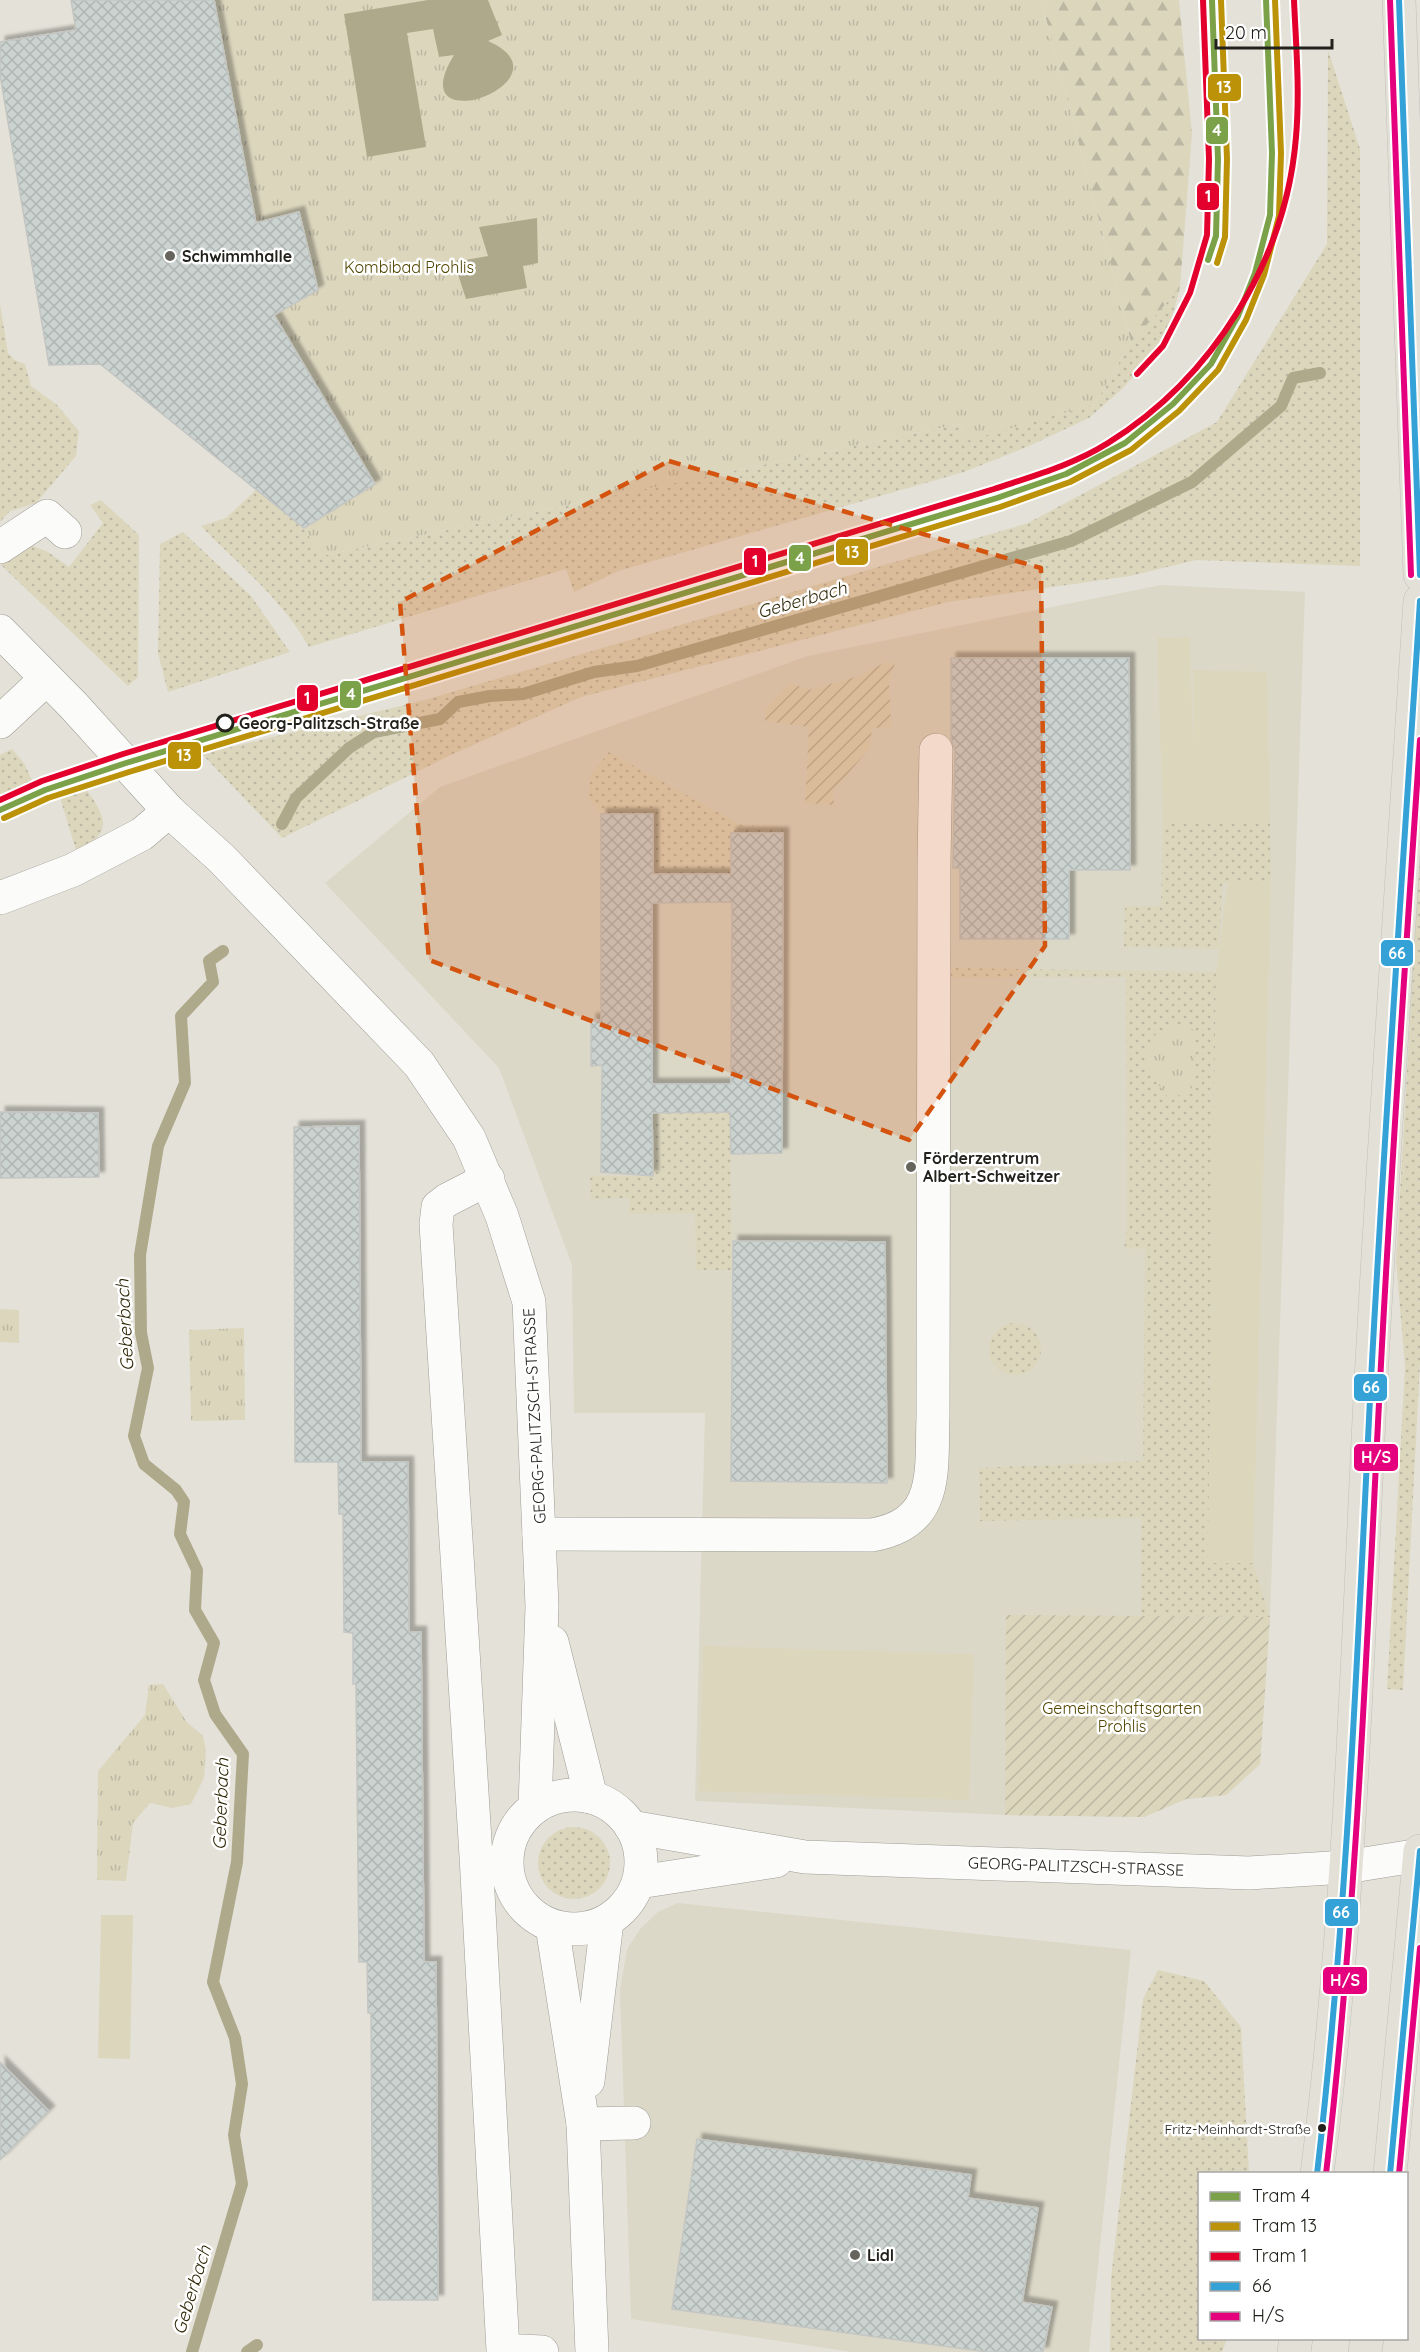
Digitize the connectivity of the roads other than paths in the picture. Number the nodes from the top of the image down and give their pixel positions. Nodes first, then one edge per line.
1 (1399, 0) edge
2 (65, 532) dead end
3 (0, 547) edge
4 (1420, 575) edge
5 (1420, 601) edge
6 (0, 631) edge
7 (46, 679) junction
8 (0, 722) edge
9 (936, 750) dead end
10 (169, 811) junction
11 (0, 898) edge
12 (488, 1179) junction
13 (539, 1534) junction
14 (542, 1606) junction
15 (591, 1797) junction
16 (535, 1807) junction
17 (631, 1827) junction
18 (1420, 1853) edge
19 (805, 1857) junction
20 (1346, 1867) junction
21 (639, 1882) junction
22 (607, 1921) junction
23 (552, 1926) junction
24 (634, 2123) dead end
25 (583, 2124) junction
26 (1317, 2172) edge
27 (1390, 2172) edge
28 (542, 2352) edge
29 (592, 2352) edge

1 - 4 main road
2 - 3 street
5 - 20 main road
6 - 7 street, GEORG-PALITZSCH-STRASSE
7 - 8 street
7 - 10 street, GEORG-PALITZSCH-STRASSE
9 - 13 street
10 - 11 street
10 - 12 street, GEORG-PALITZSCH-STRASSE
12 - 13 street, GEORG-PALITZSCH-STRASSE
12 - 28 street
13 - 14 street, GEORG-PALITZSCH-STRASSE
14 - 15 street, GEORG-PALITZSCH-STRASSE
14 - 16 street, GEORG-PALITZSCH-STRASSE
15 - 16 street
15 - 17 street
16 - 23 street
17 - 19 street, GEORG-PALITZSCH-STRASSE
17 - 21 street
18 - 20 street
18 - 27 main road
19 - 20 street, GEORG-PALITZSCH-STRASSE
19 - 21 street, GEORG-PALITZSCH-STRASSE
20 - 26 main road
21 - 22 street
22 - 23 street
22 - 25 street
23 - 25 street
24 - 25 street
25 - 29 street

